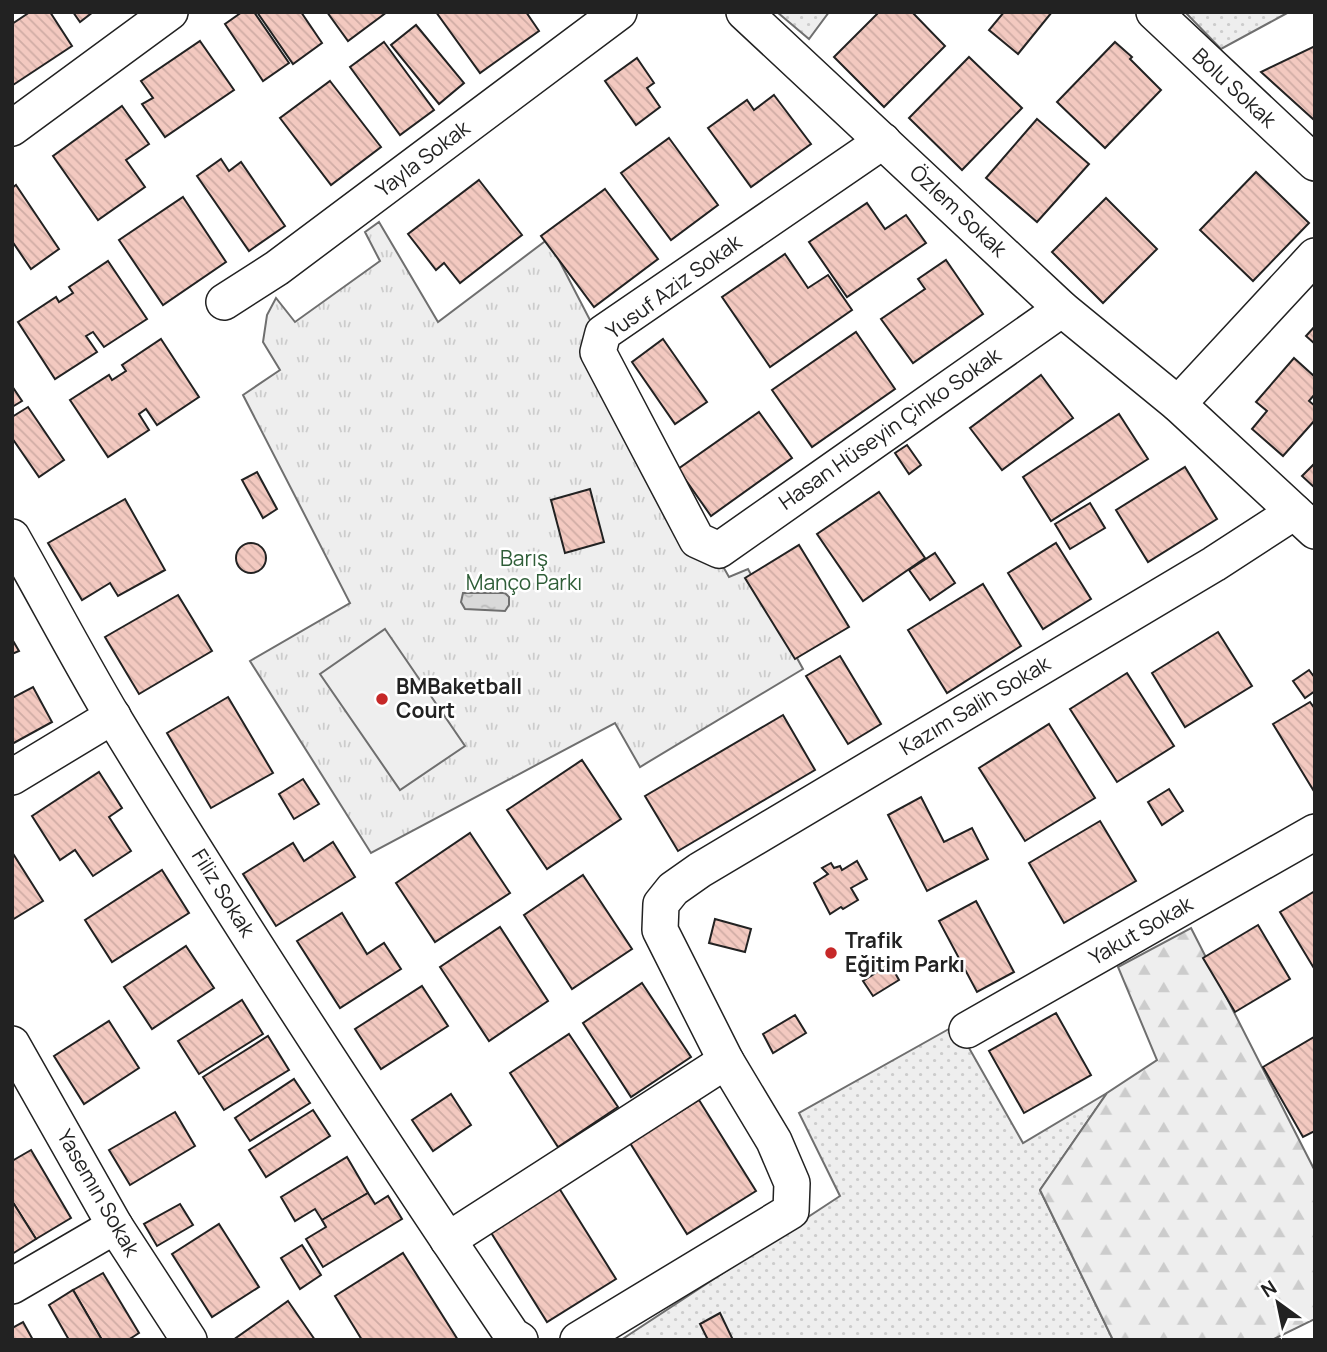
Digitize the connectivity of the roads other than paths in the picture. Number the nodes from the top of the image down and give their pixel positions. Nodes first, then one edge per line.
1 (170, 12) edge
2 (619, 12) edge
3 (744, 12) edge
4 (1154, 12) edge
5 (12, 128) edge
6 (883, 141) junction
7 (1315, 163) edge
8 (1315, 256) edge
9 (224, 302) dead end
10 (1062, 309) junction
11 (1178, 404) junction
12 (1304, 522) edge
13 (12, 537) edge
14 (719, 550) joint
15 (113, 716) junction
16 (12, 777) edge
17 (1315, 831) edge
18 (967, 1031) dead end
19 (12, 1044) edge
20 (726, 1061) junction
21 (115, 1226) junction
22 (448, 1240) junction
23 (12, 1286) edge
24 (189, 1340) edge
25 (520, 1340) edge
26 (578, 1340) edge

1 - 5 street
2 - 9 street, Yayla Sokak
3 - 6 street, Özlem Sokak
4 - 7 street, Bolu Sokak
6 - 10 street, Özlem Sokak
6 - 14 street, Yusuf Aziz Sokak
8 - 11 street
10 - 11 street, Özlem Sokak
10 - 14 street, Hasan Hüseyin Çinko Sokak
11 - 12 street, Özlem Sokak
12 - 20 street, Kazım Salih Sokak
13 - 15 street, Filiz Sokak
15 - 16 street
15 - 22 street, Filiz Sokak
17 - 18 street, Yakut Sokak
19 - 21 street, Yasemın Sokak
20 - 22 street
20 - 26 street
21 - 23 street
21 - 24 street, Yasemın Sokak
22 - 25 street, Filiz Sokak

